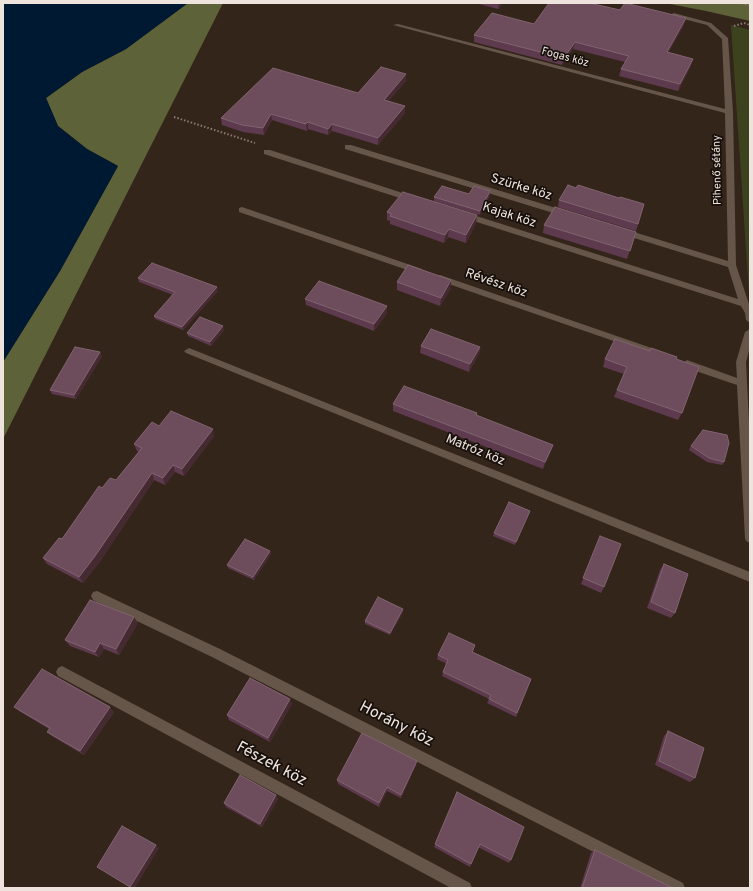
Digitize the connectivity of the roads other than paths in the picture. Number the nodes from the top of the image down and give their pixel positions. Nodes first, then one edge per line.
1 (666, 13) edge
2 (396, 25) dead end
3 (729, 112) junction
4 (348, 147) dead end
5 (267, 152) road end
6 (421, 202) edge
7 (242, 210) dead end
8 (458, 214) edge
9 (574, 217) edge
10 (612, 228) edge
11 (732, 266) junction
12 (744, 304) junction
13 (750, 320) edge
14 (750, 332) edge
15 (189, 351) dead end
16 (742, 383) junction
17 (750, 538) edge
18 (750, 577) edge
19 (97, 596) dead end
20 (62, 672) dead end
21 (465, 888) edge
22 (678, 888) edge

1 - 3 street, Pihenő sétány
2 - 3 street, Fogas köz
3 - 11 street, Pihenő sétány
4 - 9 street, Szürke köz
5 - 6 street
7 - 16 street, Révész köz
8 - 12 street, Kajak köz
10 - 11 street
11 - 12 street, Pihenő sétány
12 - 13 street, Pihenő sétány
14 - 16 street
15 - 18 street, Matróz köz
16 - 17 street
19 - 22 street, Horány köz
20 - 21 street, Fészek köz

